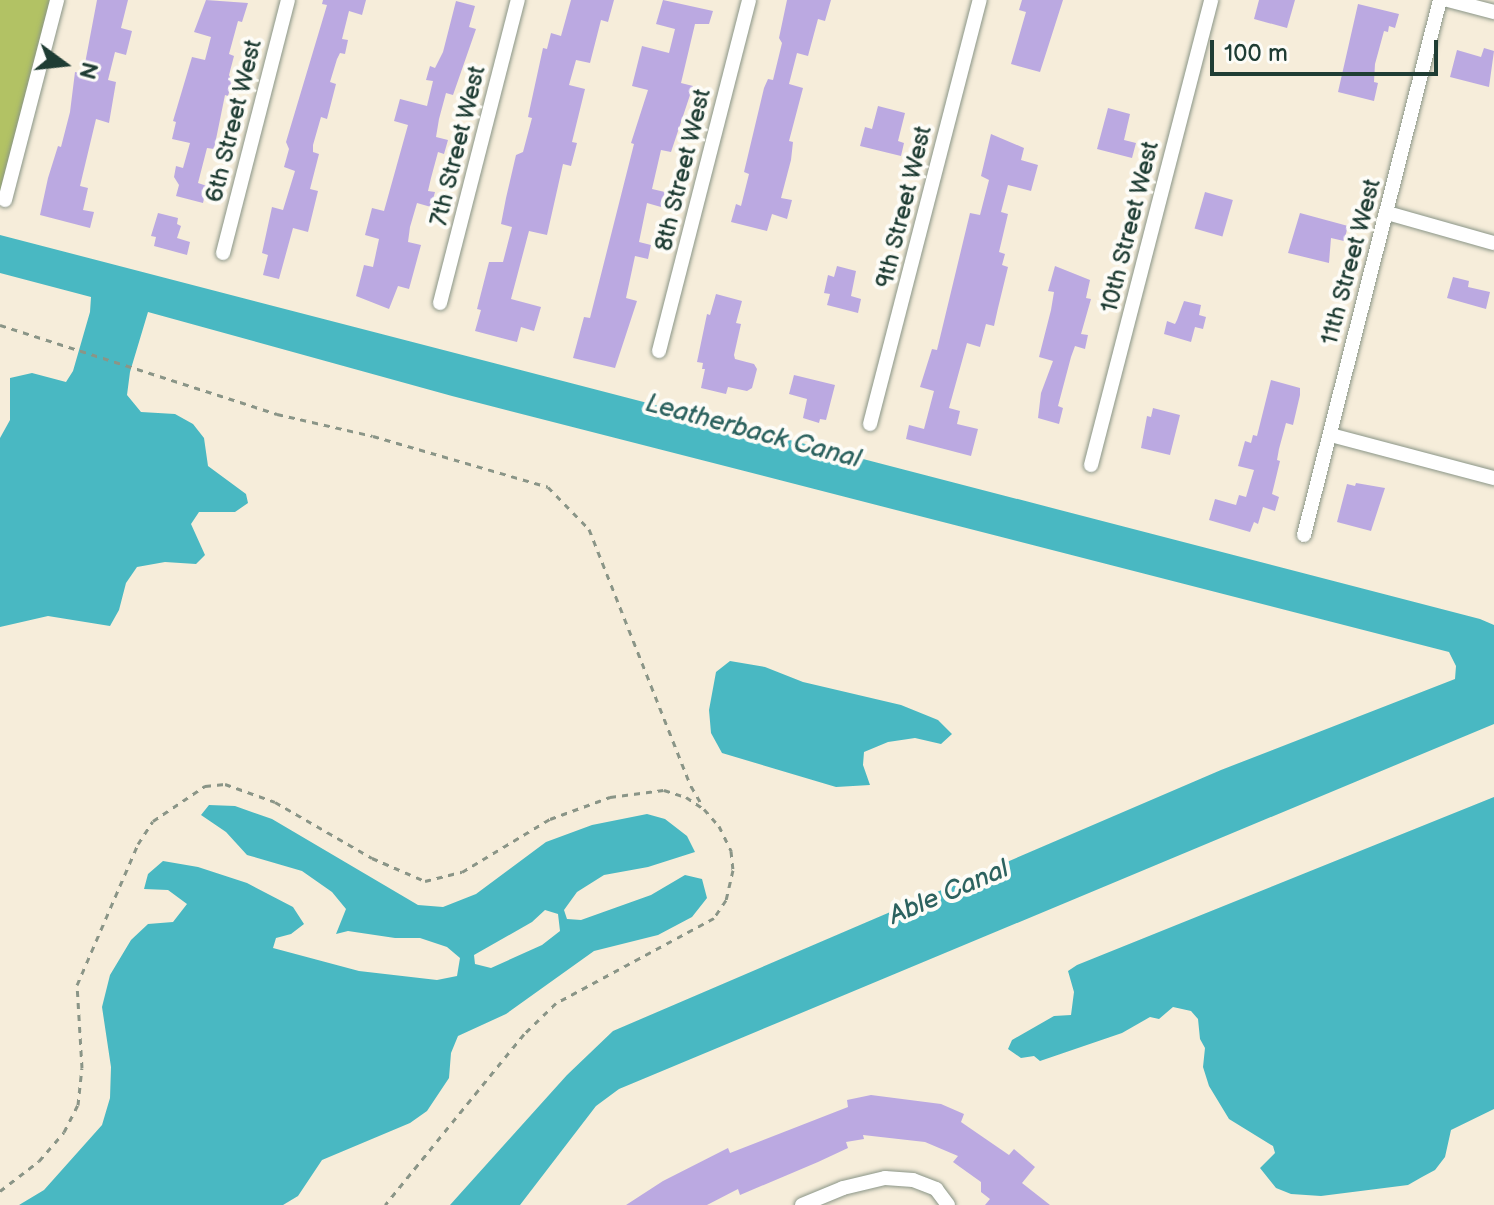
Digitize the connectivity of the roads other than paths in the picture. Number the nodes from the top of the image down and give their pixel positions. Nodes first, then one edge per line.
1 (57, 0) edge
2 (288, 0) edge
3 (518, 0) edge
4 (749, 0) edge
5 (980, 0) edge
6 (1211, 0) edge
7 (1440, 0) edge
8 (1448, 0) edge
9 (1494, 12) edge
10 (5, 200) dead end
11 (1387, 213) junction
12 (1494, 243) edge
13 (223, 253) dead end
14 (440, 303) dead end
15 (659, 351) dead end
16 (870, 424) dead end
17 (1331, 435) junction
18 (1091, 465) dead end
19 (1494, 478) edge
20 (1304, 535) dead end
21 (802, 1205) edge
22 (948, 1205) edge

1 - 10 street
2 - 13 street, 6th Street West
3 - 14 street, 7th Street West
4 - 15 street, 8th Street West
5 - 16 street, 9th Street West
6 - 18 street, 10th Street West
7 - 11 street, 11th Street West
8 - 9 street
11 - 12 street
11 - 17 street, 11th Street West
17 - 19 street
17 - 20 street, 11th Street West
21 - 22 street

